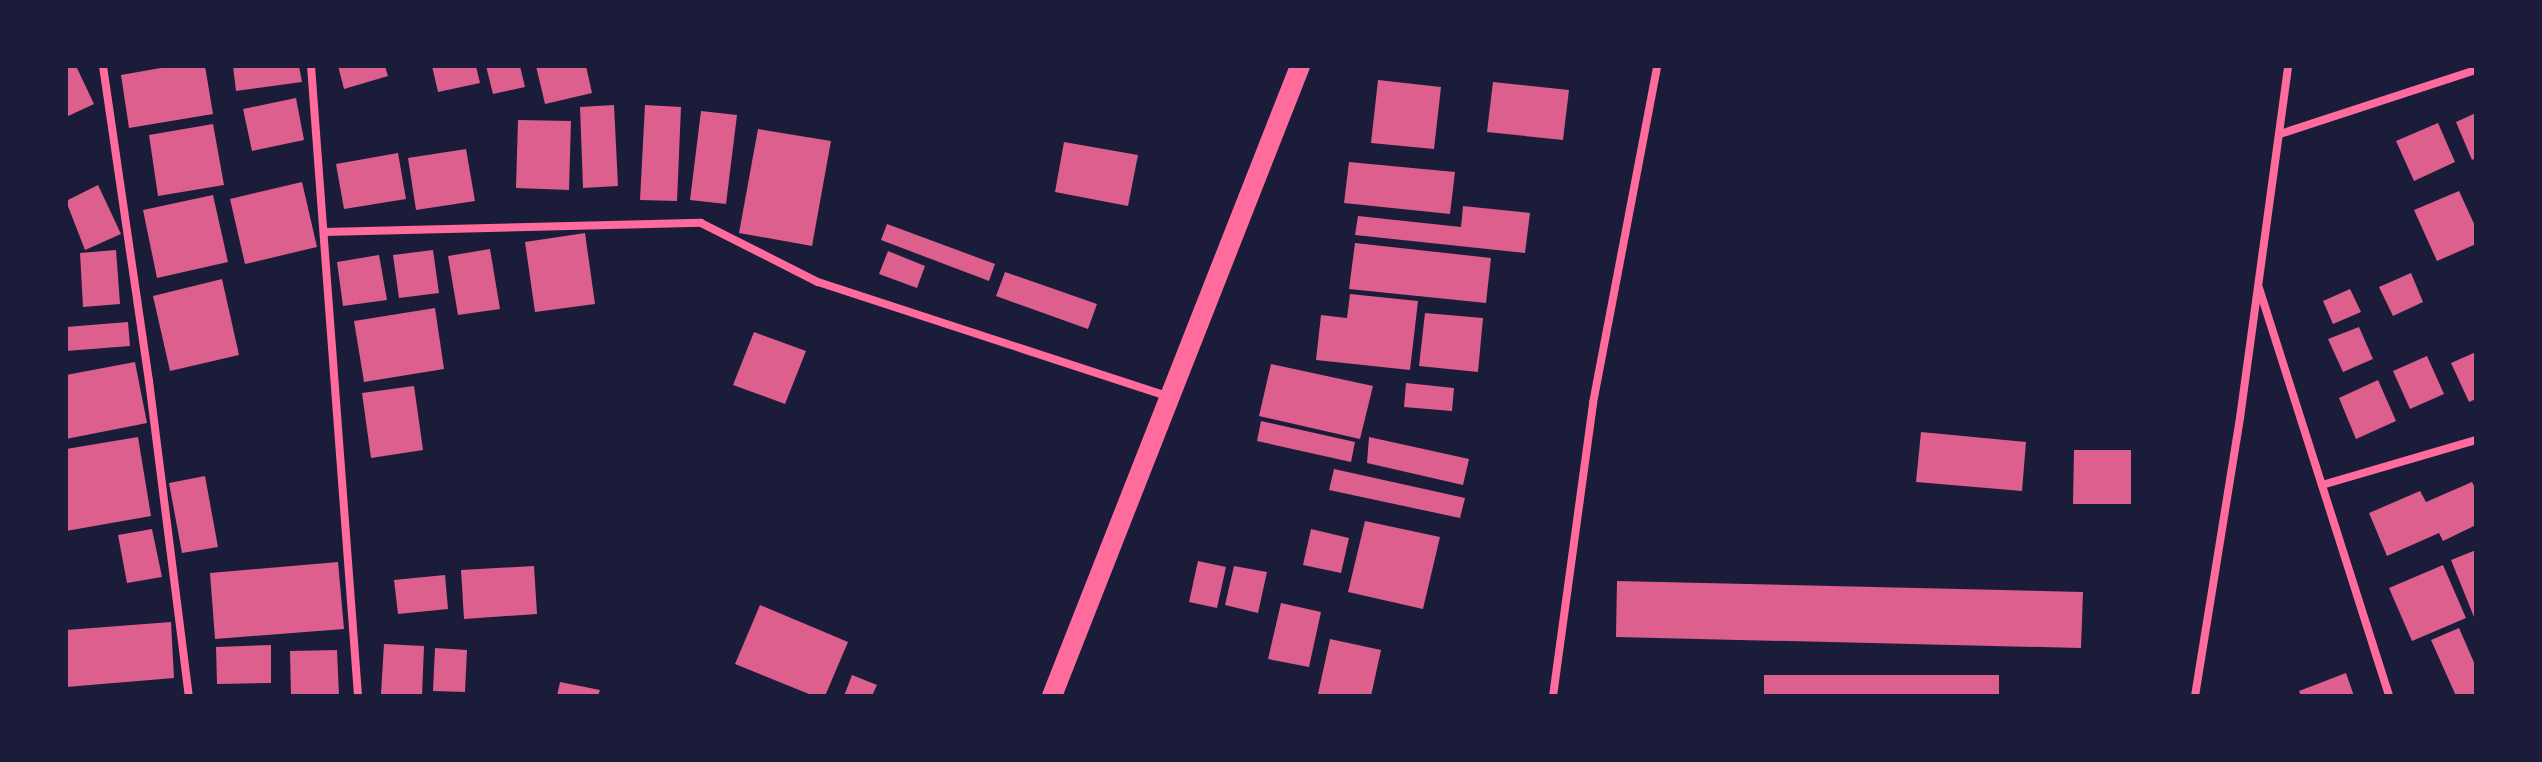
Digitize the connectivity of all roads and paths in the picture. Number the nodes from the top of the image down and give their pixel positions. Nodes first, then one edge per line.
1 (103, 66) edge
2 (311, 66) edge
3 (1300, 66) edge
4 (1657, 66) edge
5 (2288, 66) edge
6 (2476, 70) edge
7 (2280, 134) junction
8 (324, 232) junction
9 (2257, 283) junction
10 (1169, 398) junction
11 (2476, 440) edge
12 (2322, 485) junction
13 (189, 696) edge
14 (358, 696) edge
15 (1052, 696) edge
16 (1553, 696) edge
17 (2195, 696) edge
18 (2389, 696) edge

1 - 13 street
2 - 8 street
3 - 10 main road
4 - 16 street
5 - 7 street
6 - 7 street
7 - 9 street
8 - 10 street
8 - 14 street
9 - 12 street
9 - 17 street
10 - 15 main road
11 - 12 street
12 - 18 street

